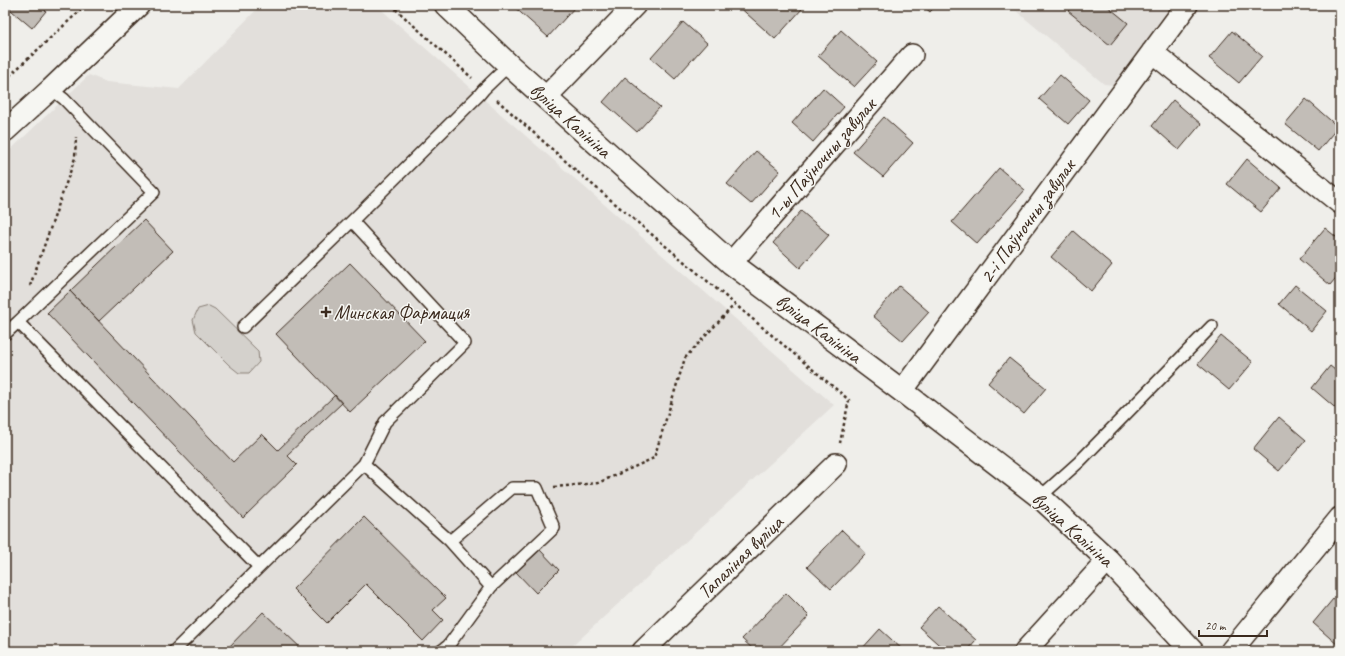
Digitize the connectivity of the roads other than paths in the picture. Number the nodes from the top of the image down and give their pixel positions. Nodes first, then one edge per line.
1 (139, 5) edge
2 (446, 5) edge
3 (635, 5) edge
4 (1187, 5) edge
5 (1152, 52) junction
6 (912, 55) dead end
7 (509, 65) junction
8 (52, 89) junction
9 (546, 97) junction
10 (5, 131) edge
11 (1340, 203) edge
12 (352, 221) junction
13 (731, 263) junction
14 (18, 322) junction
15 (1212, 326) dead end
16 (242, 327) dead end
17 (5, 334) edge
18 (902, 391) junction
19 (364, 464) junction
20 (836, 464) road end
21 (1040, 498) junction
22 (1340, 518) edge
23 (450, 542) junction
24 (1108, 560) junction
25 (259, 567) junction
26 (491, 587) junction
27 (174, 651) edge
28 (441, 651) edge
29 (643, 651) edge
30 (1025, 651) edge
31 (1192, 651) edge
32 (1231, 651) edge

1 - 8 street
2 - 7 main road, вуліца Калініна
3 - 9 street
4 - 5 street, 2-і Паўночны завулак
5 - 11 street
5 - 18 street, 2-і Паўночны завулак
6 - 13 street, 1-ы Паўночны завулак
7 - 9 main road, вуліца Калініна
7 - 12 lane
8 - 10 street
8 - 14 lane
9 - 13 main road, вуліца Калініна
12 - 16 lane
12 - 19 lane
13 - 18 main road, вуліца Калініна
14 - 17 lane
14 - 25 lane
15 - 21 lane
18 - 21 main road, вуліца Калініна
19 - 23 lane
19 - 25 lane
20 - 29 street, Тапаліная вуліца
21 - 24 main road, вуліца Калініна
22 - 32 street
23 - 26 lane
23 - 26 lane
24 - 30 street
24 - 31 main road, вуліца Калініна
25 - 27 lane
26 - 28 lane

